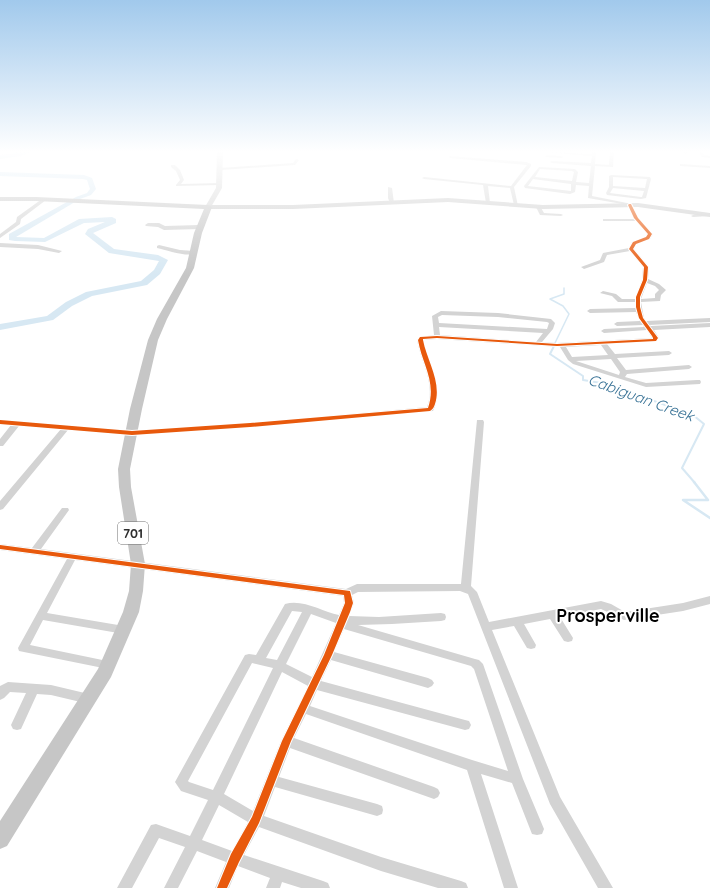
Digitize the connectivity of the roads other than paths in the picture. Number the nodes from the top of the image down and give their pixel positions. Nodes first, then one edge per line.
1 (217, 193) edge
2 (390, 193) edge
3 (486, 193) edge
4 (513, 193) edge
5 (590, 193) edge
6 (608, 193) edge
7 (646, 193) edge
8 (628, 197) junction
9 (0, 199) edge
10 (44, 200) junction
11 (392, 202) junction
12 (488, 203) junction
13 (516, 205) junction
14 (628, 205) junction
15 (208, 207) junction
16 (539, 208) junction
17 (556, 210) dead end
18 (562, 215) dead end
19 (710, 215) edge
20 (693, 216) dead end
21 (605, 220) dead end
22 (639, 220) junction
23 (148, 225) dead end
24 (200, 227) junction
25 (0, 236) edge
26 (0, 245) edge
27 (159, 247) dead end
28 (631, 249) junction
29 (59, 251) dead end
30 (194, 253) junction
31 (584, 267) dead end
32 (645, 280) junction
33 (603, 293) dead end
34 (638, 301) junction
35 (638, 310) junction
36 (590, 311) dead end
37 (710, 320) edge
38 (644, 322) junction
39 (617, 324) dead end
40 (437, 325) junction
41 (710, 325) edge
42 (649, 328) junction
43 (548, 331) junction
44 (604, 331) dead end
45 (437, 338) junction
46 (538, 343) junction
47 (603, 343) junction
48 (560, 345) junction
49 (669, 353) dead end
50 (612, 356) junction
51 (570, 359) junction
52 (689, 367) dead end
53 (622, 375) junction
54 (697, 382) dead end
55 (0, 422) edge
56 (480, 422) dead end
57 (17, 423) junction
58 (66, 428) junction
59 (132, 433) junction
60 (0, 444) edge
61 (0, 507) edge
62 (65, 510) dead end
63 (0, 546) edge
64 (35, 551) junction
65 (73, 556) junction
66 (138, 564) junction
67 (466, 588) junction
68 (347, 594) junction
69 (710, 600) edge
70 (308, 609) junction
71 (553, 614) junction
72 (40, 616) junction
73 (440, 617) dead end
74 (378, 620) junction
75 (517, 621) junction
76 (341, 622) junction
77 (486, 627) junction
78 (124, 630) junction
79 (373, 634) junction
80 (568, 638) dead end
81 (531, 645) dead end
82 (328, 655) junction
83 (259, 660) junction
84 (108, 665) junction
85 (279, 665) junction
86 (428, 683) dead end
87 (314, 684) junction
88 (34, 689) junction
89 (0, 695) edge
90 (89, 699) junction
91 (302, 708) junction
92 (17, 724) dead end
93 (465, 724) dead end
94 (287, 741) junction
95 (472, 766) junction
96 (517, 778) junction
97 (271, 780) junction
98 (434, 793) dead end
99 (217, 797) junction
100 (376, 810) dead end
101 (256, 820) junction
102 (537, 829) dead end
103 (0, 839) edge
104 (194, 844) junction
105 (235, 858) junction
106 (278, 874) junction
107 (320, 887) edge
108 (124, 888) edge
109 (171, 888) edge
110 (222, 888) edge
111 (273, 888) edge
112 (461, 888) edge
113 (511, 888) edge
114 (606, 888) edge

1 - 15 street
2 - 11 street
3 - 12 street
4 - 13 street
5 - 14 street
6 - 8 street
7 - 8 street
8 - 14 street
9 - 10 main road
10 - 15 main road
10 - 25 street
11 - 12 main road
11 - 15 main road
12 - 13 main road
13 - 16 main road
14 - 16 main road
14 - 19 main road
14 - 22 street
15 - 24 main road, 701
16 - 17 street
16 - 18 street
19 - 20 street
21 - 22 street
22 - 28 street
23 - 24 street
24 - 30 main road, 701
26 - 29 street
27 - 30 street
28 - 31 street
28 - 32 street
30 - 59 main road, 701
32 - 34 street
32 - 34 street
33 - 34 street
34 - 35 street
35 - 36 street
35 - 38 street
37 - 38 street
38 - 39 street
38 - 42 street
40 - 43 street
40 - 43 street
40 - 45 street
41 - 42 street
42 - 44 street
42 - 47 street
43 - 46 street
45 - 46 street
45 - 59 street
46 - 48 street
47 - 48 street
47 - 50 street
48 - 51 street
49 - 50 street
50 - 51 street
50 - 53 street
51 - 53 street
52 - 53 street
53 - 54 street
55 - 57 street
56 - 67 street
57 - 58 street
57 - 60 street
58 - 59 street
58 - 61 street
59 - 66 main road, 701
62 - 64 street
63 - 64 street
64 - 65 street
65 - 66 street
65 - 72 street
66 - 68 street
66 - 78 main road, 701
67 - 68 street
67 - 77 street
68 - 76 street
69 - 71 street
70 - 76 street
70 - 83 street
70 - 85 street
71 - 75 street
71 - 80 street
72 - 78 street
72 - 84 street
73 - 74 street
74 - 76 street
74 - 79 street
75 - 77 street
75 - 81 street
76 - 79 street
76 - 82 street
77 - 114 street
78 - 84 main road, 701
79 - 96 street
82 - 86 street
82 - 87 street
83 - 85 street
83 - 99 street
84 - 90 main road, 701
85 - 87 street
85 - 99 street
87 - 91 street
87 - 93 street
88 - 89 street
88 - 90 street
88 - 92 street
90 - 103 main road, 701
91 - 94 street
91 - 95 street
94 - 97 street
94 - 98 street
95 - 96 street
95 - 113 street
96 - 102 street
97 - 100 street
97 - 101 street
99 - 101 street
99 - 104 street
101 - 105 street
101 - 112 street
104 - 105 street
104 - 108 street
104 - 109 street
105 - 106 street
105 - 110 street
106 - 107 street
106 - 111 street

